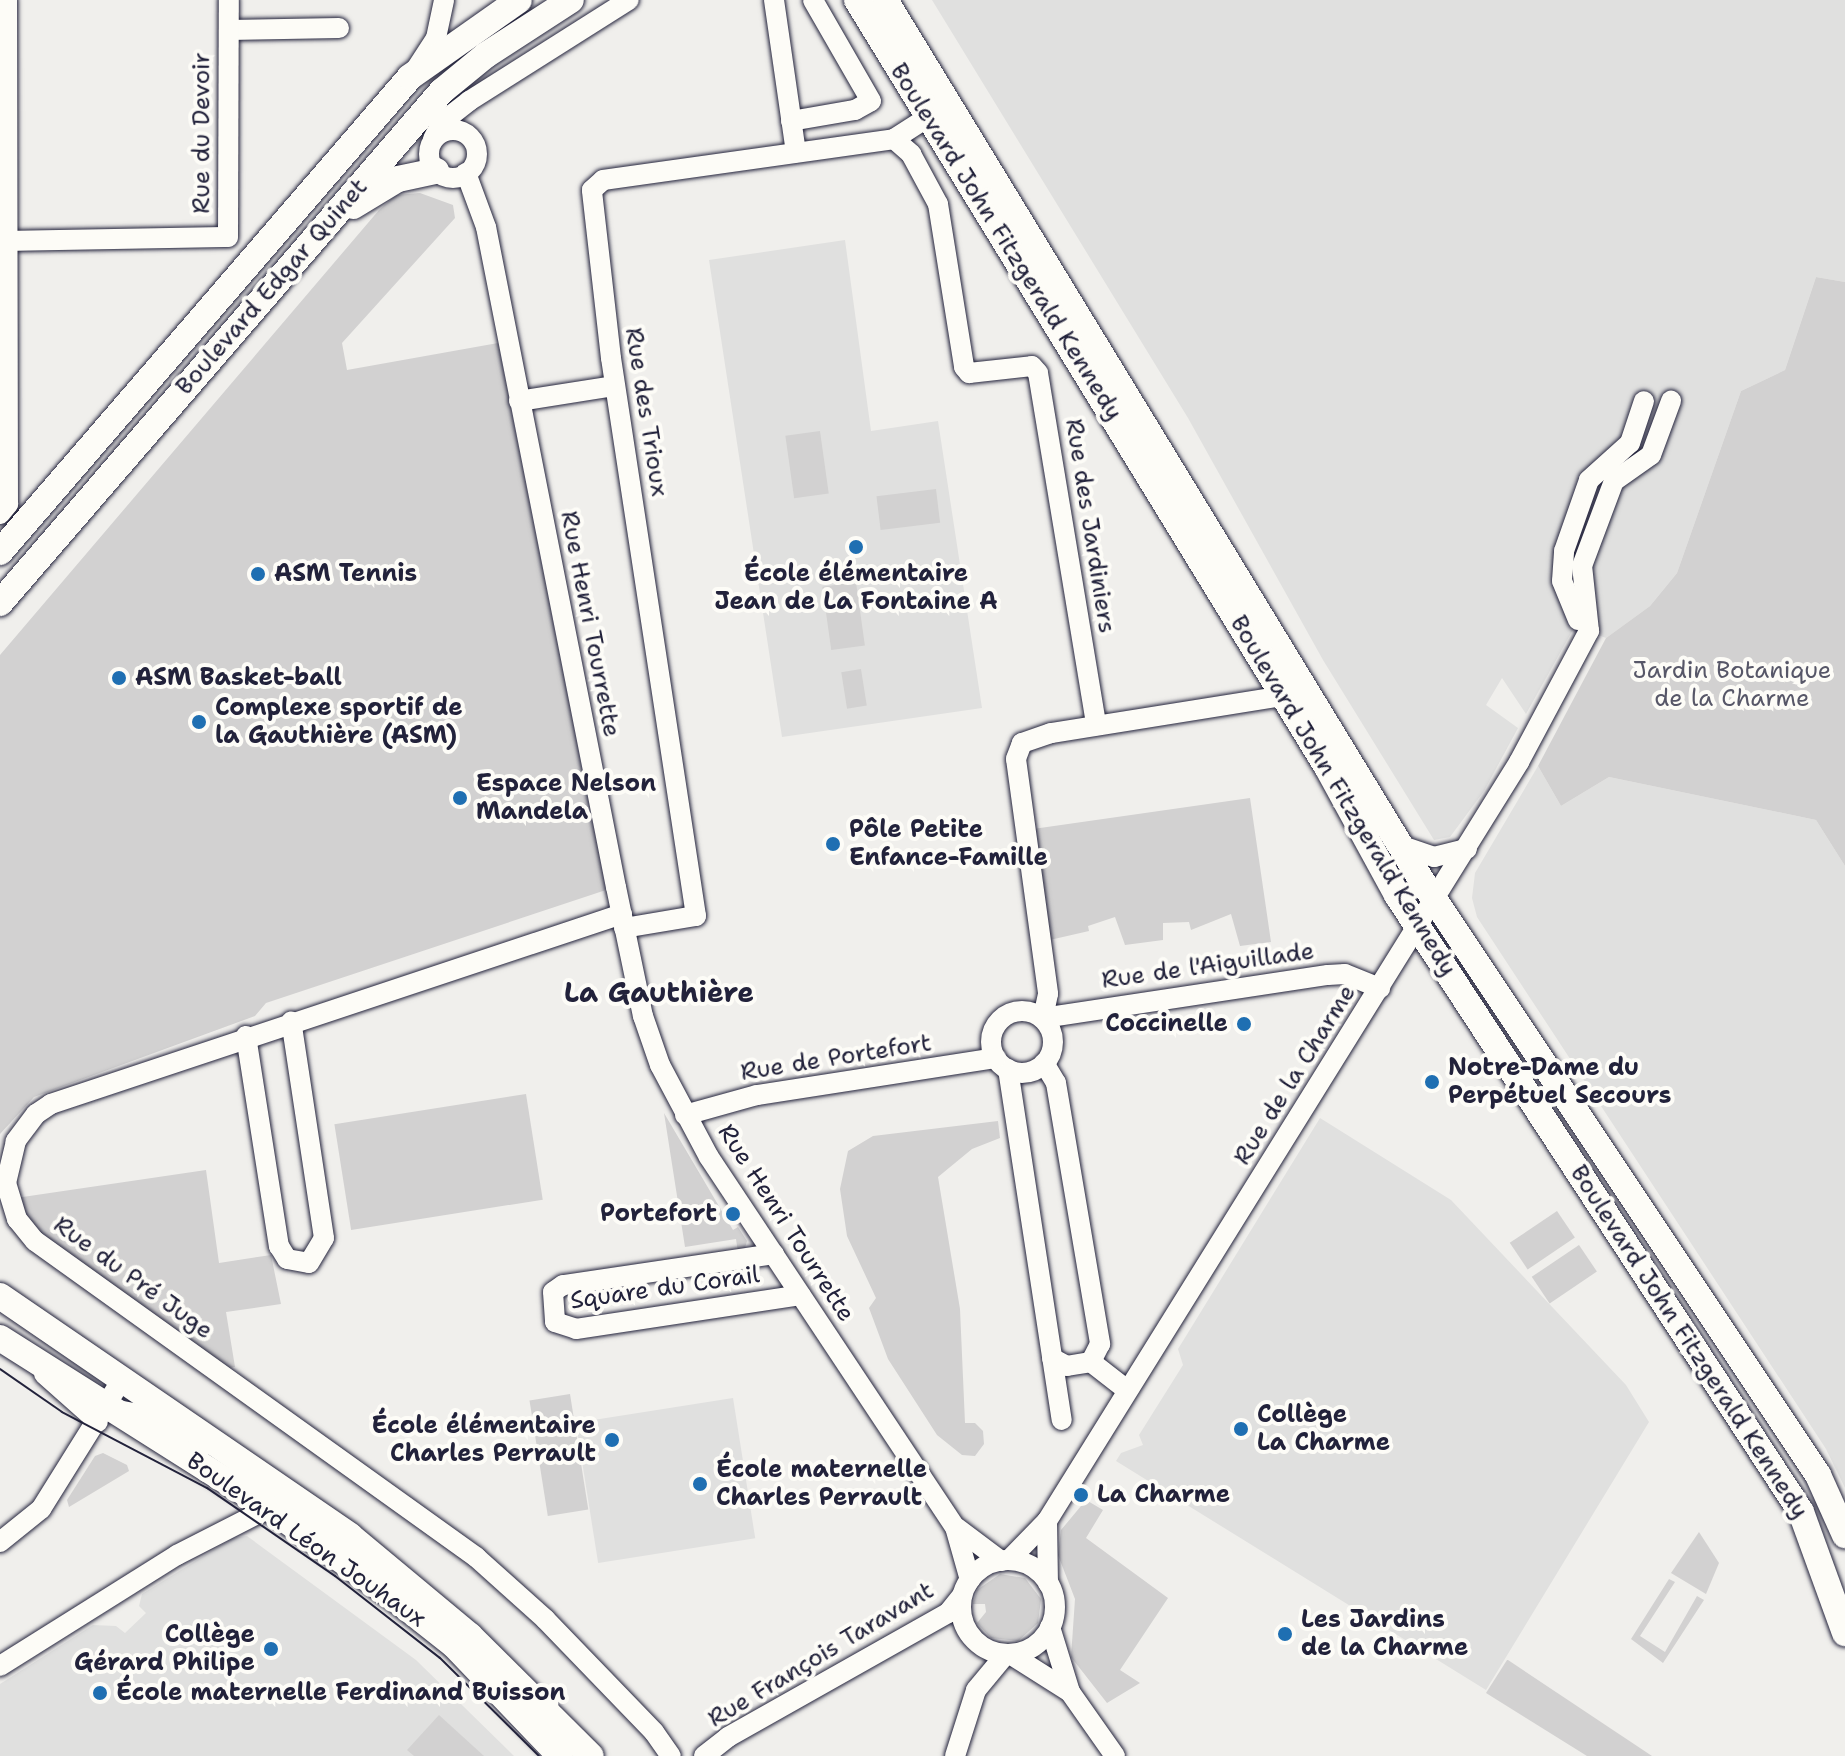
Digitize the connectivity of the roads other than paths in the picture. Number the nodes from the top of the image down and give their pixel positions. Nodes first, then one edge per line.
1 (7, 0) edge
2 (229, 0) edge
3 (444, 0) edge
4 (519, 0) edge
5 (571, 0) edge
6 (629, 0) edge
7 (774, 0) edge
8 (813, 0) edge
9 (857, 0) edge
10 (885, 0) edge
11 (339, 28) dead end
12 (229, 30) junction
13 (410, 77) junction
14 (928, 117) junction
15 (791, 121) junction
16 (433, 139) junction
17 (894, 139) junction
18 (971, 144) junction
19 (796, 152) junction
20 (436, 171) junction
21 (466, 173) junction
22 (4, 241) edge
23 (303, 251) junction
24 (615, 386) junction
25 (519, 401) junction
26 (1644, 401) dead end
27 (1671, 401) dead end
28 (0, 514) edge
29 (0, 552) edge
30 (0, 603) edge
31 (1578, 652) junction
32 (1283, 696) junction
33 (1096, 725) junction
34 (1402, 846) junction
35 (1467, 849) junction
36 (1434, 900) junction
37 (623, 921) junction
38 (1418, 925) junction
39 (1380, 988) junction
40 (1043, 1018) junction
41 (291, 1021) junction
42 (246, 1036) junction
43 (1002, 1063) junction
44 (1044, 1063) junction
45 (685, 1115) junction
46 (774, 1254) junction
47 (800, 1295) junction
48 (0, 1296) edge
49 (0, 1338) edge
50 (1052, 1358) junction
51 (1091, 1362) junction
52 (123, 1378) junction
53 (1127, 1390) junction
54 (102, 1416) junction
55 (1062, 1420) dead end
56 (218, 1450) junction
57 (269, 1508) junction
58 (1047, 1521) junction
59 (955, 1527) junction
60 (1845, 1535) edge
61 (0, 1542) edge
62 (1005, 1560) junction
63 (1048, 1583) junction
64 (966, 1588) junction
65 (1050, 1627) junction
66 (1845, 1633) edge
67 (1008, 1654) junction
68 (0, 1666) edge
69 (1070, 1692) junction
70 (560, 1756) edge
71 (591, 1756) edge
72 (671, 1756) edge
73 (704, 1756) edge
74 (955, 1756) edge
75 (1115, 1756) edge

1 - 22 street
2 - 12 street, Rue du Devoir
3 - 13 street
4 - 13 main road, Boulevard Edgar Quinet
5 - 23 main road, Boulevard Edgar Quinet
6 - 16 street
7 - 15 street
8 - 15 street
9 - 14 main road, Boulevard John Fitzgerald Kennedy
10 - 18 main road, Boulevard John Fitzgerald Kennedy
11 - 12 street, Rue du Devoir
12 - 22 street, Rue du Devoir
13 - 29 main road, Boulevard Edgar Quinet
14 - 17 street, Rue des Trioux
14 - 18 main road
14 - 32 main road, Boulevard John Fitzgerald Kennedy
15 - 19 street
16 - 20 street
16 - 21 street
17 - 19 street, Rue des Trioux
17 - 33 street, Rue des Jardiniers
18 - 34 main road, Boulevard John Fitzgerald Kennedy
19 - 24 street, Rue des Trioux
20 - 21 street
20 - 23 main road
21 - 25 street, Rue Henri Tourrette
22 - 28 street
23 - 30 main road, Boulevard Edgar Quinet
24 - 25 street
24 - 37 street, Rue des Trioux
25 - 37 street, Rue Henri Tourrette
26 - 31 street
27 - 31 street, Rue de la Charme
31 - 35 street, Rue de la Charme
32 - 33 street
32 - 38 main road, Boulevard John Fitzgerald Kennedy
33 - 40 street
34 - 35 street
34 - 36 main road, Boulevard John Fitzgerald Kennedy
35 - 36 street, Rue de la Charme
36 - 38 street, Rue de la Charme
36 - 60 main road, Boulevard John Fitzgerald Kennedy
37 - 41 street, Rue du Pré Juge
37 - 45 street, Rue Henri Tourrette
38 - 39 street, Rue de la Charme
38 - 66 main road, Boulevard John Fitzgerald Kennedy
39 - 40 street, Rue de l'Aiguillade
39 - 53 street, Rue de la Charme
40 - 43 street
40 - 44 street
41 - 42 street, Rue du Pré Juge
41 - 42 street
42 - 72 street, Rue du Pré Juge
43 - 44 street
43 - 45 street, Rue de Portefort
43 - 50 street
44 - 51 street
45 - 46 street, Rue Henri Tourrette
46 - 47 street, Rue Henri Tourrette
46 - 47 street, Square du Corail
47 - 59 street, Rue Henri Tourrette
48 - 52 main road, Boulevard Léon Jouhaux
49 - 54 main road, Boulevard Léon Jouhaux
50 - 51 street
50 - 55 street
51 - 53 street
52 - 54 street
52 - 56 main road, Boulevard Léon Jouhaux
53 - 58 street, Rue de la Charme
54 - 56 street, Boulevard Léon Jouhaux
54 - 57 main road, Boulevard Léon Jouhaux
54 - 61 street
56 - 71 main road, Boulevard Léon Jouhaux
57 - 68 street
57 - 70 main road, Boulevard Léon Jouhaux
58 - 62 street, Rue de la Charme
58 - 63 street
59 - 62 street
59 - 64 street
62 - 63 street
62 - 64 street
63 - 65 street
64 - 67 street
64 - 73 street, Rue François Taravant
65 - 67 street
65 - 69 street
67 - 69 street
67 - 74 street
69 - 75 street

